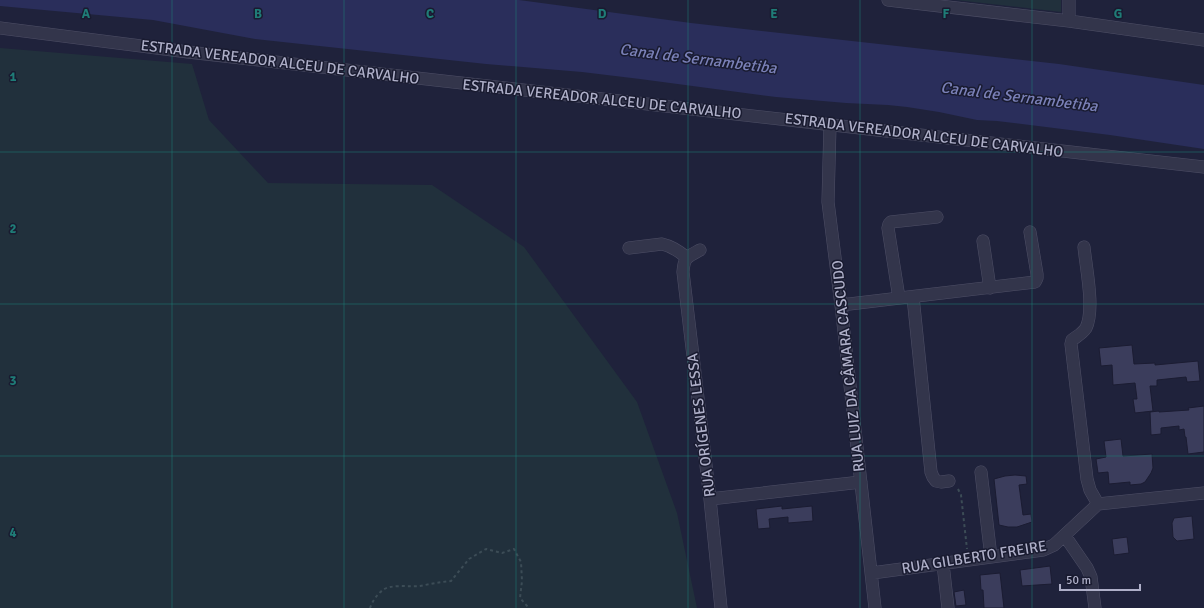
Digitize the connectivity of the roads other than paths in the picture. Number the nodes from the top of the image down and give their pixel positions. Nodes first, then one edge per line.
1 (888, 0) edge
2 (1069, 0) edge
3 (1070, 21) junction
4 (0, 28) edge
5 (1204, 40) edge
6 (830, 125) junction
7 (1204, 167) edge
8 (937, 217) dead end
9 (1030, 232) dead end
10 (983, 241) dead end
11 (1084, 247) dead end
12 (629, 248) dead end
13 (700, 250) dead end
14 (686, 257) junction
15 (990, 288) junction
16 (913, 297) junction
17 (899, 298) junction
18 (841, 305) junction
19 (981, 472) dead end
20 (949, 480) road end
21 (860, 482) junction
22 (1204, 493) edge
23 (710, 499) junction
24 (1098, 504) junction
25 (1065, 536) junction
26 (991, 557) junction
27 (943, 564) junction
28 (872, 573) junction
29 (721, 608) edge
30 (875, 608) edge
31 (948, 608) edge
32 (1095, 608) edge

1 - 3 street
2 - 3 street
3 - 5 street
4 - 6 street, ESTRADA VEREADOR ALCEU DE CARVALHO
6 - 7 street, ESTRADA VEREADOR ALCEU DE CARVALHO
6 - 18 street, RUA LUIZ DA CÂMARA CASCUDO
8 - 17 street
9 - 15 street
10 - 15 street
11 - 24 street
12 - 14 street
13 - 14 street
14 - 23 street, RUA ORÍGENES LESSA
15 - 16 street
16 - 17 street
16 - 20 street
17 - 18 street
18 - 21 street, RUA LUIZ DA CÂMARA CASCUDO
19 - 26 street
21 - 23 street
21 - 28 street, RUA LUIZ DA CÂMARA CASCUDO
22 - 24 street
23 - 29 street, RUA ORÍGENES LESSA
24 - 25 street, RUA GILBERTO FREIRE
25 - 26 street, RUA GILBERTO FREIRE
25 - 32 street
26 - 27 street, RUA GILBERTO FREIRE
27 - 28 street, RUA GILBERTO FREIRE
27 - 31 street
28 - 30 street, RUA LUIZ DA CÂMARA CASCUDO

